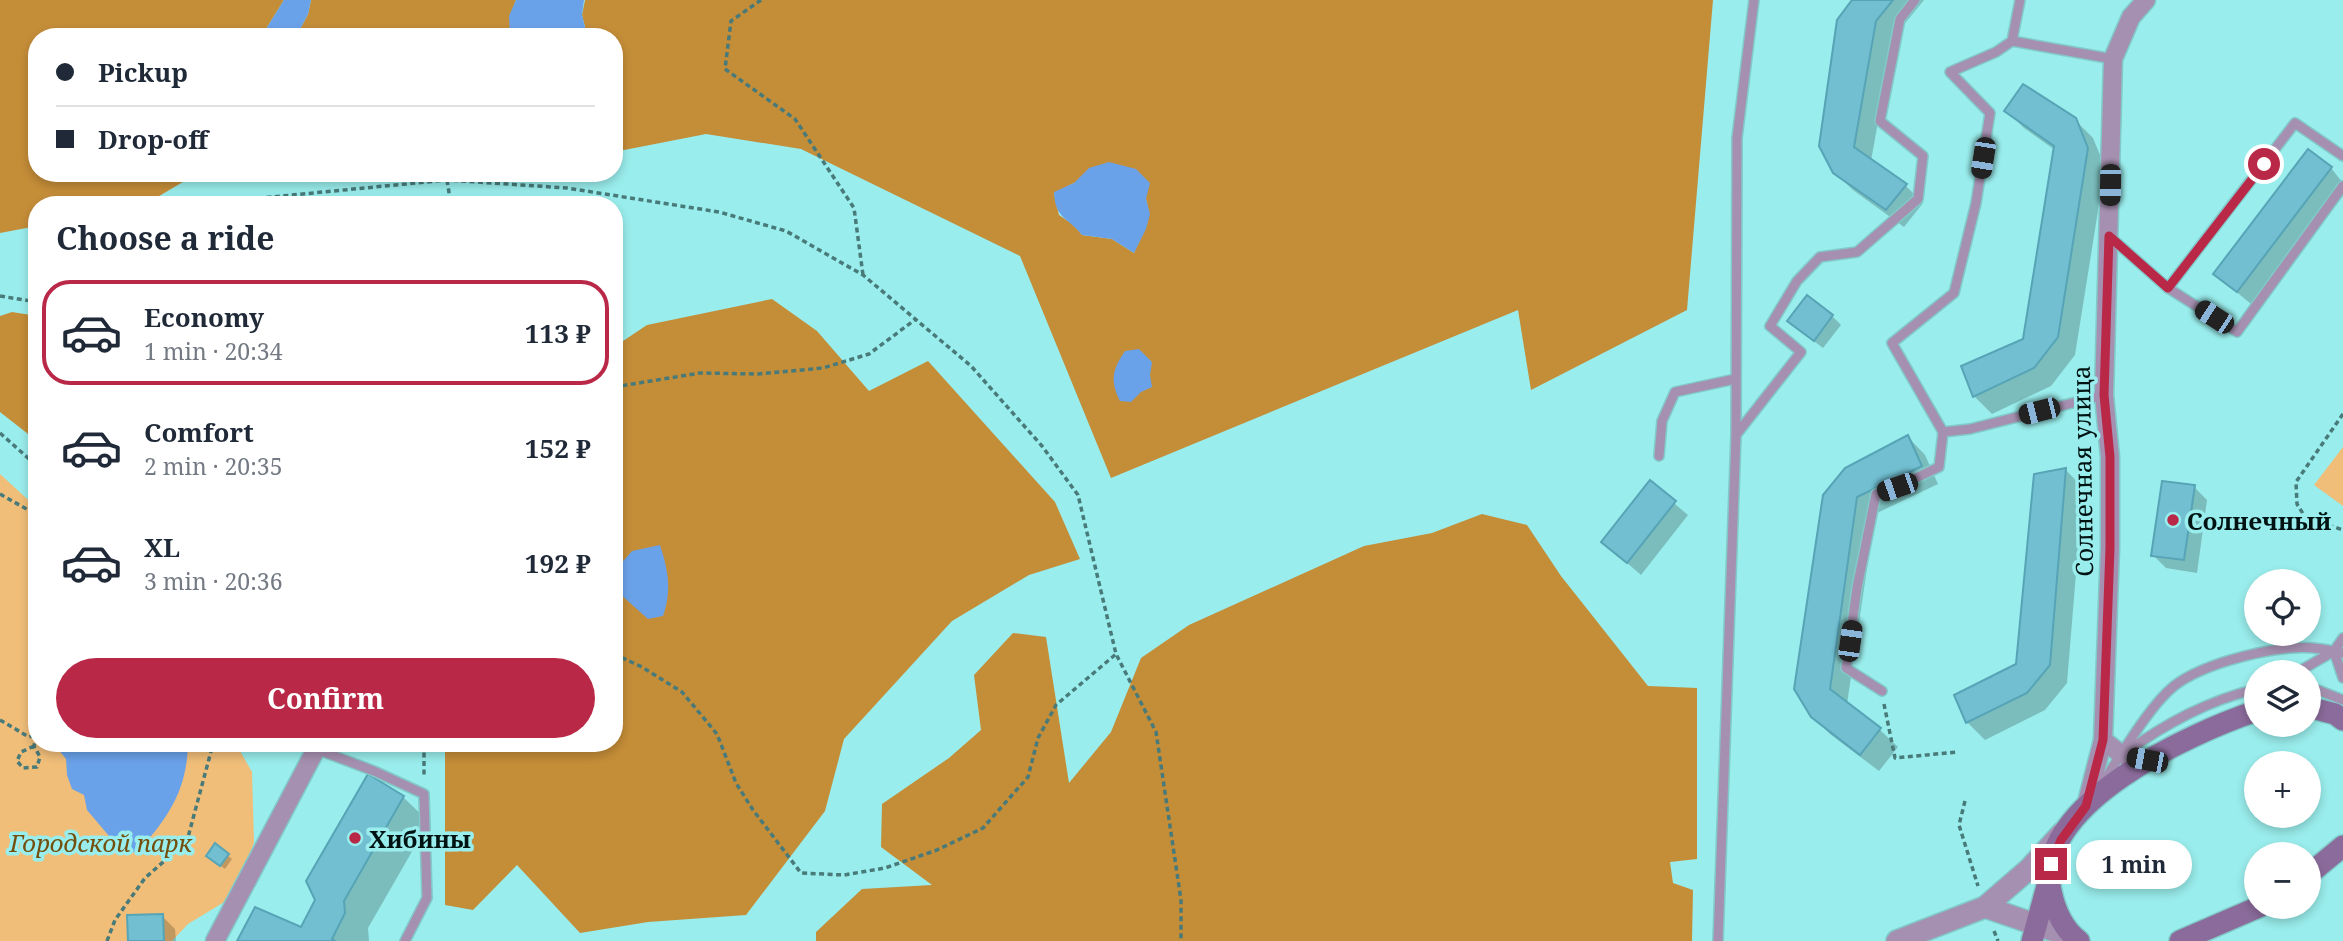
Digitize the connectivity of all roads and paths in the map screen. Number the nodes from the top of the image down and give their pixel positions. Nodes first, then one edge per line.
1 (761, 0) edge
2 (1754, 0) edge
3 (1914, 0) edge
4 (2020, 0) edge
5 (2146, 0) edge
6 (2012, 41) junction
7 (2113, 59) junction
8 (2343, 156) edge
9 (426, 182) edge
10 (477, 182) edge
11 (2343, 186) edge
12 (282, 196) edge
13 (618, 196) edge
14 (623, 197) edge
15 (2109, 236) junction
16 (863, 275) junction
17 (2168, 288) junction
18 (0, 296) edge
19 (28, 301) edge
20 (916, 319) junction
21 (1735, 379) junction
22 (623, 386) edge
23 (2104, 395) junction
24 (2343, 414) edge
25 (1943, 432) junction
26 (0, 433) edge
27 (1736, 435) junction
28 (1660, 456) dead end
29 (28, 458) edge
30 (0, 494) edge
31 (28, 510) edge
32 (2343, 530) edge
33 (2343, 638) edge
34 (2338, 652) edge
35 (1116, 654) junction
36 (623, 658) edge
37 (2321, 660) edge
38 (2343, 678) edge
39 (1882, 691) joint
40 (2244, 692) edge
41 (2321, 701) edge
42 (2343, 702) edge
43 (2321, 706) edge
44 (2244, 715) edge
45 (0, 720) edge
46 (2343, 720) edge
47 (28, 736) edge
48 (2103, 740) junction
49 (28, 749) edge
50 (37, 752) edge
51 (211, 752) edge
52 (314, 752) edge
53 (324, 752) edge
54 (424, 752) edge
55 (1957, 752) dead end
56 (2122, 755) junction
57 (2147, 760) junction
58 (424, 794) junction
59 (1965, 801) dead end
60 (2080, 813) junction
61 (2343, 846) edge
62 (2321, 864) edge
63 (2048, 880) junction
64 (1981, 897) junction
65 (2244, 913) edge
66 (1993, 929) dead end
67 (2035, 933) edge
68 (2077, 940) edge
69 (107, 941) edge
70 (215, 941) edge
71 (405, 941) edge
72 (1181, 941) edge
73 (1718, 941) edge
74 (1897, 941) edge
75 (1998, 941) edge
76 (2180, 941) edge

1 - 16 path
2 - 21 lane
3 - 27 lane
4 - 6 lane
5 - 7 street, Солнечная улица
6 - 7 lane
6 - 25 lane
7 - 15 street, Солнечная улица
8 - 17 lane
9 - 12 path
10 - 13 path
11 - 17 lane
14 - 16 path
15 - 17 lane
15 - 23 street, Солнечная улица
16 - 20 path
18 - 19 path
20 - 22 path
20 - 35 path
21 - 27 lane
21 - 28 lane
23 - 25 lane
23 - 48 street, Солнечная улица
24 - 32 path
25 - 39 lane
26 - 29 path
27 - 73 lane
30 - 31 path
33 - 34 lane
34 - 37 lane
34 - 38 lane
34 - 56 lane
35 - 36 path
35 - 72 path
39 - 55 path
40 - 56 lane
41 - 42 main road
43 - 46 main road
44 - 57 main road
45 - 47 path
48 - 56 street
48 - 60 street, Солнечная улица
49 - 50 path
51 - 69 path
52 - 70 street
53 - 58 lane
54 - 58 path
56 - 57 main road
56 - 60 lane
57 - 60 main road
58 - 71 lane
59 - 64 path
60 - 63 main road
60 - 64 street
61 - 62 main road
63 - 67 main road
63 - 68 main road
64 - 67 street
64 - 74 street
65 - 76 main road
66 - 75 path
67 - 68 street

